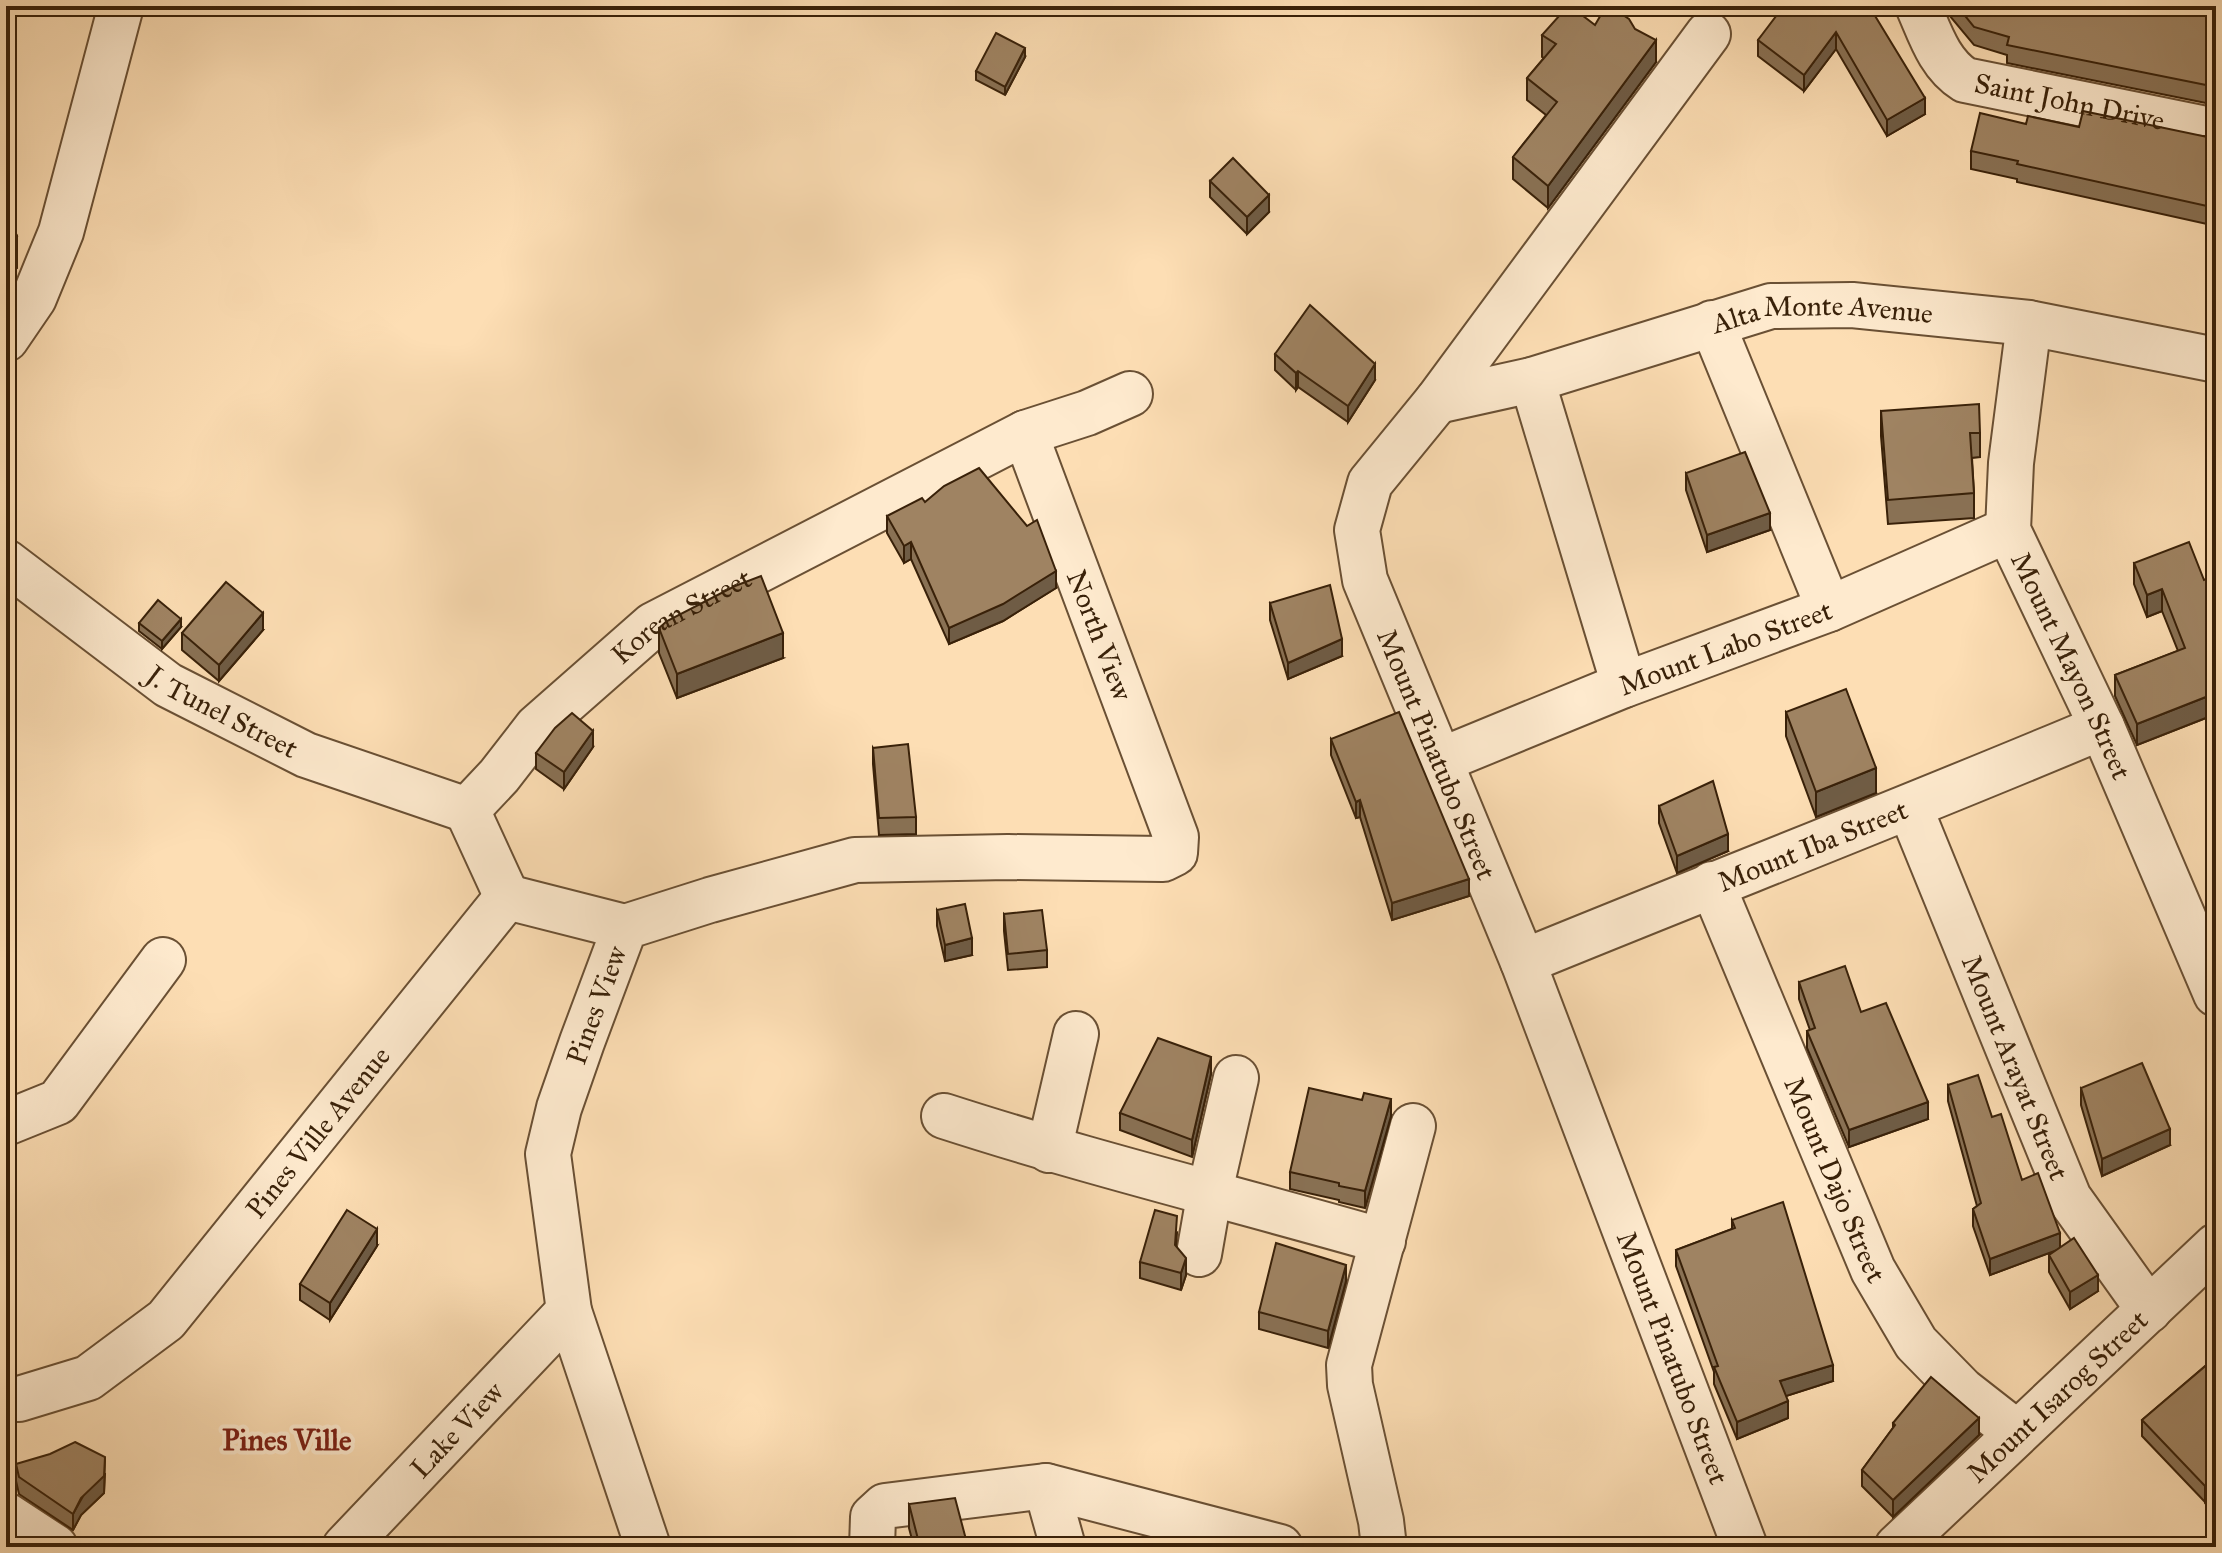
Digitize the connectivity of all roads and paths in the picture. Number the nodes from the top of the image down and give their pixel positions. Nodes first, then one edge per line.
1 (121, 6) edge
2 (1918, 6) edge
3 (1708, 34) dead end
4 (2216, 131) edge
5 (1712, 323) junction
6 (2029, 323) junction
7 (6, 339) edge
8 (2216, 360) edge
9 (1532, 380) junction
10 (1130, 394) dead end
11 (1437, 401) junction
12 (1025, 433) junction
13 (2008, 530) junction
14 (6, 562) edge
15 (1829, 609) junction
16 (1624, 685) junction
17 (2102, 727) junction
18 (1439, 761) junction
19 (1910, 808) junction
20 (467, 810) junction
21 (1176, 837) joint
22 (1712, 884) junction
23 (507, 897) junction
24 (625, 927) junction
25 (163, 960) dead end
26 (1523, 962) junction
27 (2216, 994) edge
28 (1076, 1034) dead end
29 (1236, 1078) dead end
30 (944, 1116) dead end
31 (6, 1123) edge
32 (1413, 1126) dead end
33 (1049, 1150) junction
34 (1210, 1191) junction
35 (1383, 1241) junction
36 (2216, 1246) edge
37 (1199, 1254) dead end
38 (2149, 1310) junction
39 (569, 1311) junction
40 (6, 1399) edge
41 (2017, 1433) junction
42 (1046, 1486) junction
43 (6, 1515) edge
44 (55, 1547) edge
45 (345, 1547) edge
46 (648, 1547) edge
47 (872, 1547) edge
48 (1063, 1547) edge
49 (1280, 1547) edge
50 (1384, 1547) edge
51 (1745, 1547) edge
52 (1897, 1547) edge

1 - 7 street
2 - 4 street, Saint John Drive
3 - 11 street, Mount Pinatubo Street
5 - 6 street, Alta Monte Avenue
5 - 9 street, Alta Monte Avenue
5 - 15 street
6 - 8 street, Alta Monte Avenue
6 - 13 street, Mount Mayon Street
9 - 11 street, Alta Monte Avenue
9 - 16 street
10 - 12 street, Korean Street
11 - 18 street, Mount Pinatubo Street
12 - 20 street, Korean Street
12 - 21 street, North View
13 - 15 street, Mount Labo Street
13 - 17 street, Mount Mayon Street
14 - 20 street, J. Tunel Street
15 - 16 street, Mount Labo Street
16 - 18 street, Mount Labo Street
17 - 19 street, Mount Iba Street
17 - 27 street, Mount Mayon Street
18 - 26 street, Mount Pinatubo Street
19 - 22 street, Mount Iba Street
19 - 38 street, Mount Arayat Street
20 - 23 street
21 - 24 street, Pines View
22 - 26 street, Mount Iba Street
22 - 41 street, Mount Dajo Street
23 - 24 street
23 - 40 street, Pines Ville Avenue
24 - 39 street, Pines View
25 - 31 street
26 - 51 street, Mount Pinatubo Street
28 - 33 street
29 - 34 street
30 - 33 street
32 - 35 street
33 - 34 street
34 - 35 street
34 - 37 street
35 - 50 street
36 - 38 street, Mount Isarog Street
38 - 41 street, Mount Isarog Street
39 - 45 street, Lake View
39 - 46 street, Pines View
41 - 52 street, Mount Isarog Street
42 - 47 street
42 - 48 street
42 - 49 street
43 - 44 street

